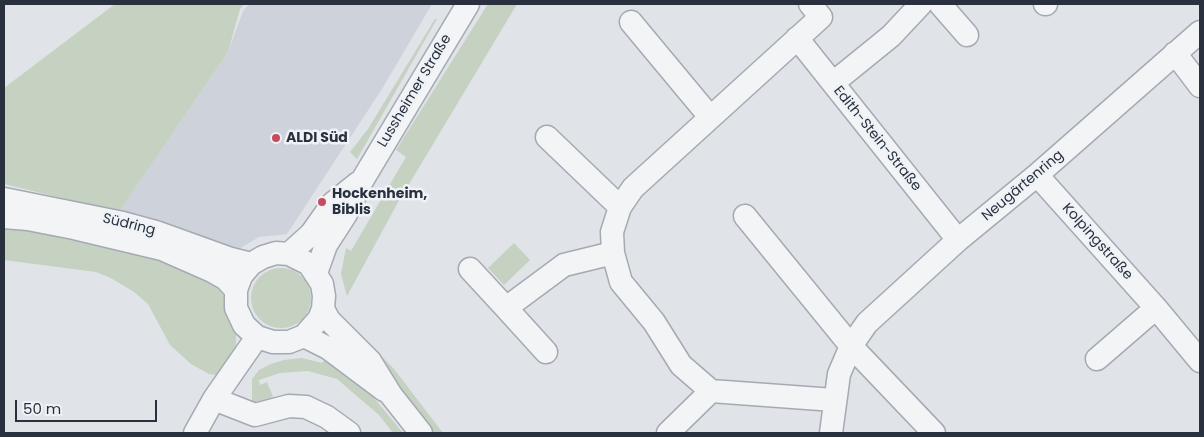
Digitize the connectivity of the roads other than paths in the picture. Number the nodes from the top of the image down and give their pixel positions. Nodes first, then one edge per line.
1 (468, 4) edge
2 (921, 4) edge
3 (940, 4) edge
4 (815, 10) edge
5 (631, 22) dead end
6 (1200, 32) edge
7 (967, 35) dead end
8 (797, 38) junction
9 (1175, 53) junction
10 (833, 83) junction
11 (1200, 86) edge
12 (710, 117) junction
13 (547, 137) dead end
14 (1037, 175) junction
15 (363, 179) junction
16 (4, 199) edge
17 (620, 208) junction
18 (745, 216) dead end
19 (4, 217) edge
20 (958, 240) junction
21 (613, 253) junction
22 (289, 254) junction
23 (251, 264) junction
24 (470, 269) dead end
25 (316, 273) junction
26 (236, 290) junction
27 (506, 308) junction
28 (1156, 308) junction
29 (323, 309) junction
30 (304, 336) junction
31 (257, 337) junction
32 (851, 346) junction
33 (546, 352) dead end
34 (1097, 359) dead end
35 (1200, 361) edge
36 (711, 391) junction
37 (391, 395) junction
38 (214, 399) junction
39 (834, 400) junction
40 (195, 433) edge
41 (349, 433) edge
42 (421, 433) edge
43 (668, 433) edge
44 (831, 433) edge
45 (934, 433) edge

1 - 15 street, Lussheimer Straße
2 - 10 street
3 - 7 street
4 - 8 street
5 - 12 street
6 - 9 street, Neugärtenring
8 - 10 street, Edith-Stein-Straße
8 - 12 street
9 - 11 street
9 - 14 street, Neugärtenring
10 - 20 street, Edith-Stein-Straße
12 - 17 street
13 - 17 street
14 - 20 street, Neugärtenring
14 - 28 street, Kolpingstraße
15 - 22 street, Lussheimer Straße
15 - 25 street, Lussheimer Straße
16 - 23 street, Südring
17 - 21 street
18 - 32 street
19 - 26 street, Südring
20 - 32 street, Neugärtenring
21 - 27 street
21 - 36 street
22 - 23 street
22 - 25 street
23 - 26 street
24 - 27 street
25 - 29 street
26 - 31 street
27 - 33 street
28 - 34 street
28 - 35 street, Kolpingstraße
29 - 30 street
29 - 37 street
30 - 31 street
30 - 37 street
31 - 38 street
32 - 39 street, Neugärtenring
32 - 45 street
36 - 39 street
36 - 43 street
37 - 42 street
38 - 40 street
38 - 41 street
39 - 44 street, Neugärtenring

